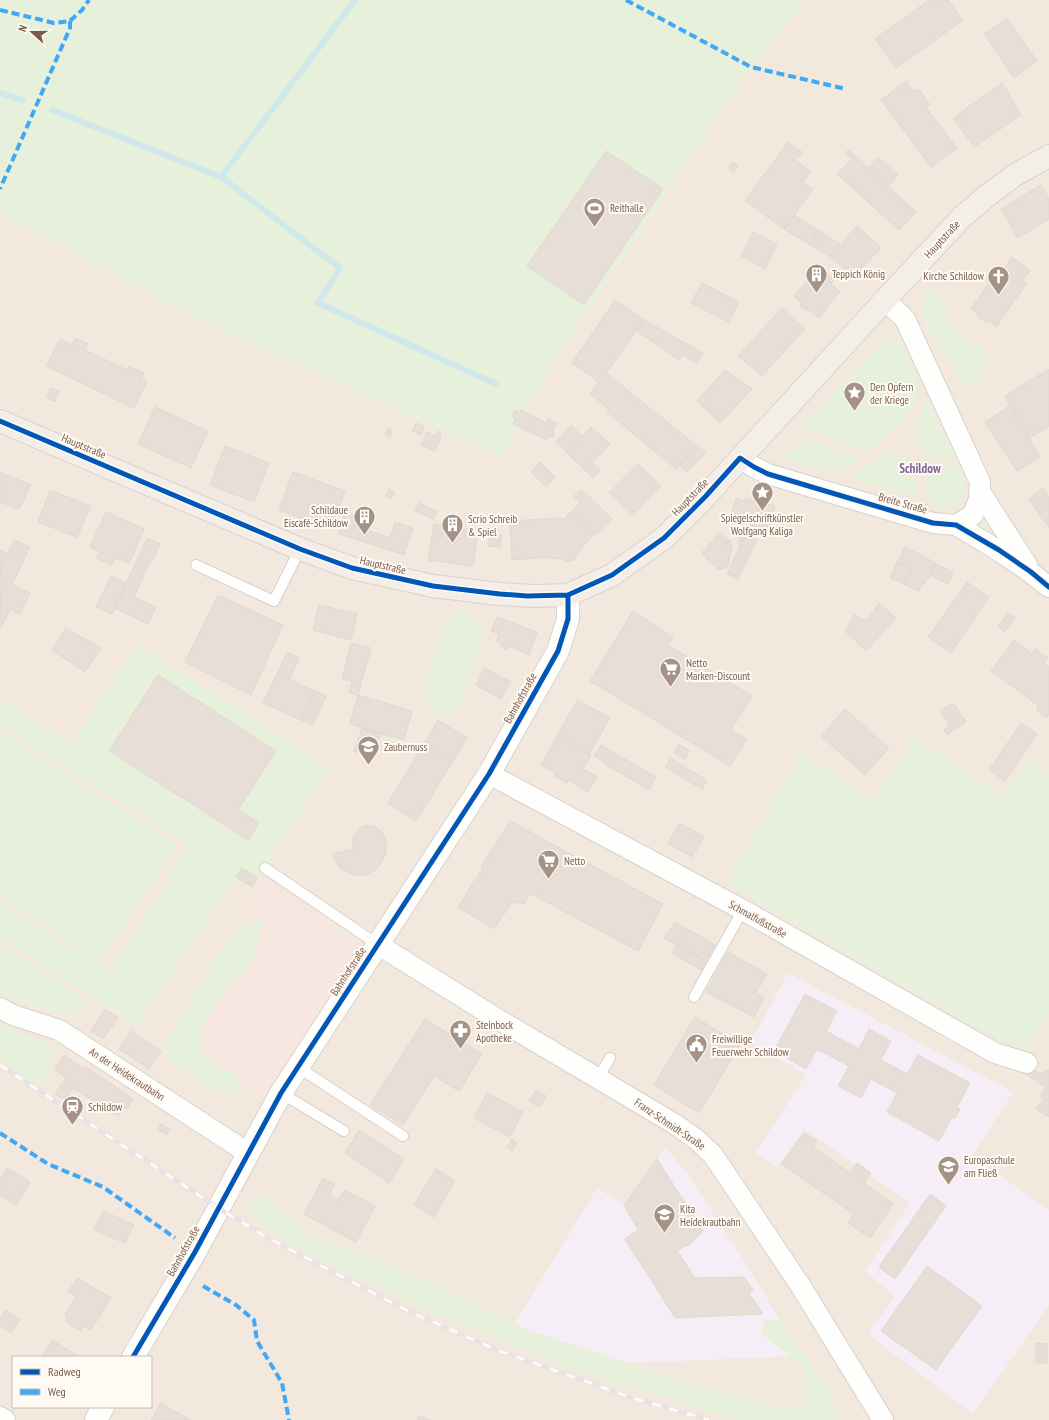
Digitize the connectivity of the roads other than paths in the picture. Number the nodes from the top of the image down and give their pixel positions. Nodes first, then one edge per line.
1 (1049, 156) edge
2 (885, 300) junction
3 (0, 421) edge
4 (740, 458) junction
5 (979, 490) junction
6 (956, 525) junction
7 (300, 550) junction
8 (196, 565) dead end
9 (1031, 572) junction
10 (1049, 587) edge
11 (568, 595) junction
12 (489, 774) junction
13 (265, 868) dead end
14 (743, 910) junction
15 (377, 944) junction
16 (694, 997) dead end
17 (0, 1008) edge
18 (610, 1058) dead end
19 (1027, 1063) dead end
20 (298, 1067) junction
21 (598, 1078) junction
22 (281, 1093) junction
23 (344, 1132) dead end
24 (403, 1136) dead end
25 (248, 1152) junction
26 (134, 1356) edge
27 (102, 1408) edge
28 (0, 1417) edge
29 (5, 1420) edge
30 (96, 1420) edge
31 (883, 1420) edge

1 - 2 main road, Hauptstraße
2 - 4 main road, Hauptstraße
2 - 5 street, Breite Straße
3 - 7 main road, Hauptstraße
4 - 6 street, Breite Straße
4 - 11 main road, Hauptstraße
5 - 6 street, Breite Straße
5 - 9 street, Breite Straße
6 - 9 street, Breite Straße
7 - 8 lane
7 - 11 main road, Hauptstraße
9 - 10 street, Breite Straße
11 - 12 street, Bahnhofstraße
12 - 14 street, Schmalfußstraße
12 - 15 street, Bahnhofstraße
13 - 15 lane
14 - 16 lane
14 - 19 street, Schmalfußstraße
15 - 20 street, Bahnhofstraße
15 - 21 street, Franz-Schmidt-Straße
17 - 25 street, An der Heidekrautbahn
18 - 21 lane
20 - 22 street, Bahnhofstraße
20 - 24 lane
21 - 31 street, Franz-Schmidt-Straße
22 - 23 lane
22 - 25 street, Bahnhofstraße
25 - 26 street, Bahnhofstraße
27 - 30 street
28 - 29 street

